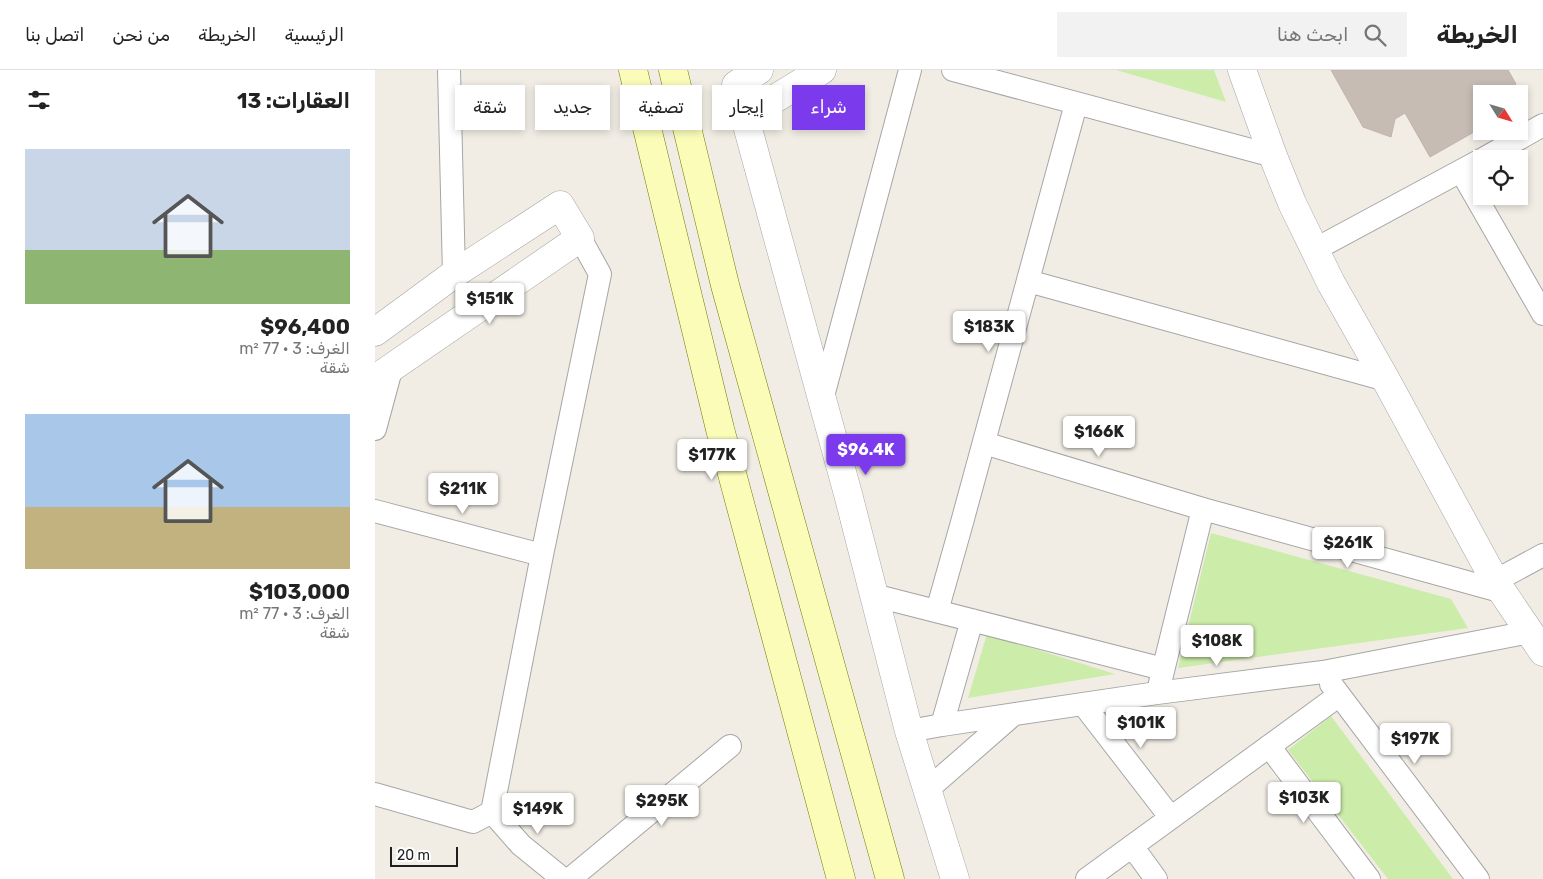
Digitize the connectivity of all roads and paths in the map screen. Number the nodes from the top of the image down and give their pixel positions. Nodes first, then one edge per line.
1 (449, 70) edge
2 (633, 70) edge
3 (673, 70) edge
4 (759, 70) edge
5 (821, 70) edge
6 (910, 70) edge
7 (953, 70) edge
8 (1242, 70) edge
9 (735, 78) edge
10 (782, 94) edge
11 (1076, 104) junction
12 (1543, 125) edge
13 (749, 130) edge
14 (1498, 150) edge
15 (1273, 156) junction
16 (1473, 164) edge
17 (1461, 171) junction
18 (580, 238) junction
19 (1314, 250) junction
20 (453, 274) junction
21 (1028, 281) junction
22 (1543, 314) edge
23 (375, 332) edge
24 (383, 373) edge
25 (1387, 380) junction
26 (823, 400) junction
27 (375, 428) edge
28 (984, 443) junction
29 (1203, 509) junction
30 (375, 511) edge
31 (542, 554) junction
32 (1543, 555) edge
33 (1499, 587) junction
34 (873, 595) junction
35 (937, 611) junction
36 (972, 620) junction
37 (1536, 642) edge
38 (1163, 669) junction
39 (1323, 672) junction
40 (1157, 693) junction
41 (1338, 696) junction
42 (1083, 704) junction
43 (1013, 714) junction
44 (942, 725) junction
45 (909, 731) junction
46 (730, 746) dead end
47 (1269, 746) junction
48 (927, 790) junction
49 (375, 794) edge
50 (492, 812) junction
51 (1171, 818) junction
52 (1131, 846) junction
53 (563, 879) edge
54 (570, 879) edge
55 (841, 879) edge
56 (890, 879) edge
57 (955, 879) edge
58 (1087, 879) edge
59 (1156, 879) edge
60 (1369, 879) edge
61 (1478, 879) edge

1 - 20 street
2 - 55 main road
3 - 56 main road
4 - 9 street
5 - 10 street
6 - 26 street
7 - 11 street
8 - 15 street
11 - 15 street
11 - 21 street
12 - 14 street
13 - 26 street
15 - 19 street
16 - 17 street
17 - 19 street
17 - 22 street
18 - 20 street
18 - 24 street
18 - 31 street
19 - 25 street
20 - 23 street
21 - 25 street
21 - 28 street
24 - 27 street
25 - 33 street
26 - 34 street
28 - 29 street
28 - 35 street
29 - 33 street
29 - 38 street
30 - 31 street
31 - 50 street
32 - 33 street
33 - 37 street
34 - 35 street
34 - 45 street
35 - 36 street
36 - 38 street
36 - 44 street
37 - 39 street
38 - 40 street
39 - 40 street
39 - 41 street
40 - 42 street
41 - 47 street
41 - 61 street
42 - 43 street
42 - 51 street
43 - 44 street
43 - 48 street
44 - 45 street
45 - 48 street
46 - 54 street
47 - 51 street
47 - 60 street
48 - 57 street
49 - 50 street
50 - 53 street
51 - 52 street
52 - 58 street
52 - 59 street

